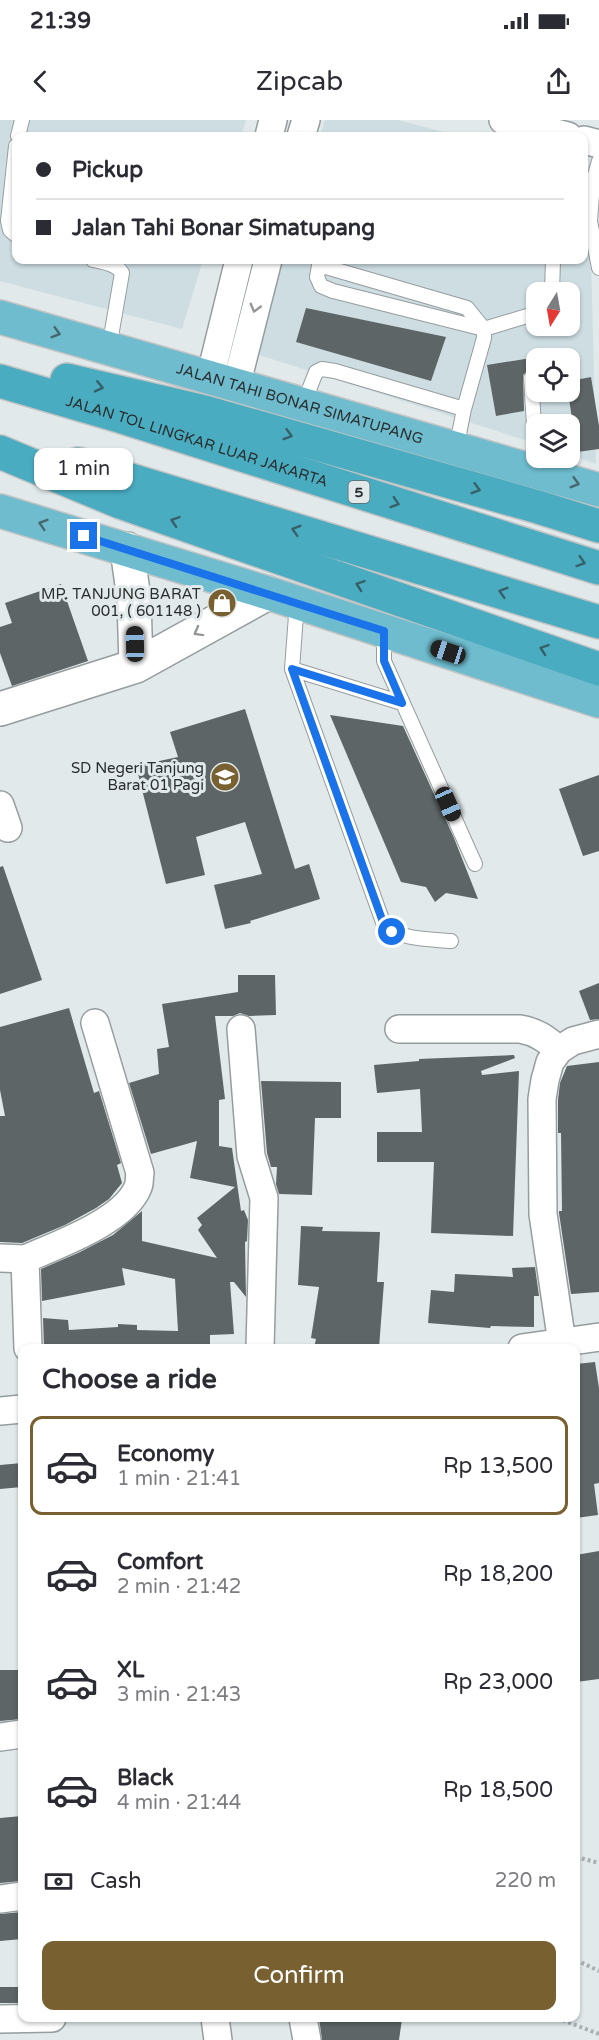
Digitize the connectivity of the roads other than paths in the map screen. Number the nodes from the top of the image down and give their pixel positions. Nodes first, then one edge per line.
1 (503, 120) edge
2 (552, 132) edge
3 (599, 161) edge
4 (588, 181) edge
5 (12, 184) edge
6 (12, 232) edge
7 (108, 264) edge
8 (238, 264) edge
9 (267, 264) edge
10 (320, 264) edge
11 (326, 264) edge
12 (553, 264) edge
13 (599, 267) edge
14 (552, 282) edge
15 (526, 316) edge
16 (0, 317) edge
17 (484, 328) junction
18 (109, 349) junction
19 (0, 371) edge
20 (0, 381) edge
21 (223, 382) junction
22 (533, 402) edge
23 (303, 405) junction
24 (464, 409) junction
25 (0, 440) edge
26 (456, 449) junction
27 (0, 452) edge
28 (537, 472) junction
29 (599, 490) edge
30 (0, 511) edge
31 (599, 526) edge
32 (126, 549) junction
33 (599, 568) edge
34 (282, 598) junction
35 (599, 622) edge
36 (384, 631) junction
37 (136, 666) junction
38 (292, 669) junction
39 (599, 669) edge
40 (599, 701) edge
41 (402, 703) junction
42 (0, 709) edge
43 (475, 864) dead end
44 (452, 941) dead end
45 (96, 1023) dead end
46 (241, 1029) dead end
47 (399, 1029) dead end
48 (599, 1034) edge
49 (559, 1050) junction
50 (13, 1258) edge
51 (599, 1338) edge
52 (562, 1343) junction
53 (27, 1344) edge
54 (260, 1344) edge
55 (554, 1344) edge
56 (18, 1409) edge
57 (0, 1411) edge
58 (18, 1735) edge
59 (0, 1737) edge
60 (18, 1897) edge
61 (0, 1899) edge
62 (0, 2019) edge
63 (18, 2019) edge
64 (216, 2022) edge
65 (304, 2022) edge
66 (218, 2040) edge
67 (307, 2040) edge

1 - 2 street
3 - 4 lane
4 - 13 lane
5 - 6 lane
7 - 18 lane
8 - 21 street
9 -> 21 street
10 - 17 lane
11 - 17 lane
12 - 14 lane
15 - 17 lane
16 -> 18 highway, JALAN TAHI BONAR SIMATUPANG
17 - 24 lane
18 - 21 highway, JALAN TAHI BONAR SIMATUPANG
19 -> 31 highway
20 -> 33 highway, JALAN TOL LINGKAR LUAR JAKARTA / 5
21 - 23 highway, JALAN TAHI BONAR SIMATUPANG
22 - 28 lane
23 - 24 lane
23 - 26 highway, JALAN TAHI BONAR SIMATUPANG
24 - 26 lane
35 -> 25 highway
26 - 28 highway, JALAN TAHI BONAR SIMATUPANG
39 -> 27 highway
28 -> 29 highway, JALAN TAHI BONAR SIMATUPANG
32 -> 30 highway
32 - 34 highway
32 - 37 street
34 - 36 highway
34 -> 37 street
34 - 38 lane
36 - 40 highway
36 - 41 lane
37 - 42 street
38 - 41 lane
38 - 44 lane
41 - 43 lane
45 - 50 street
46 - 54 street
47 - 49 street
48 - 49 street
49 - 52 street
50 - 53 street
51 - 52 street
52 - 55 street
56 - 57 street
58 - 59 street
60 - 61 street
62 - 63 street
64 - 66 street
65 - 67 street

